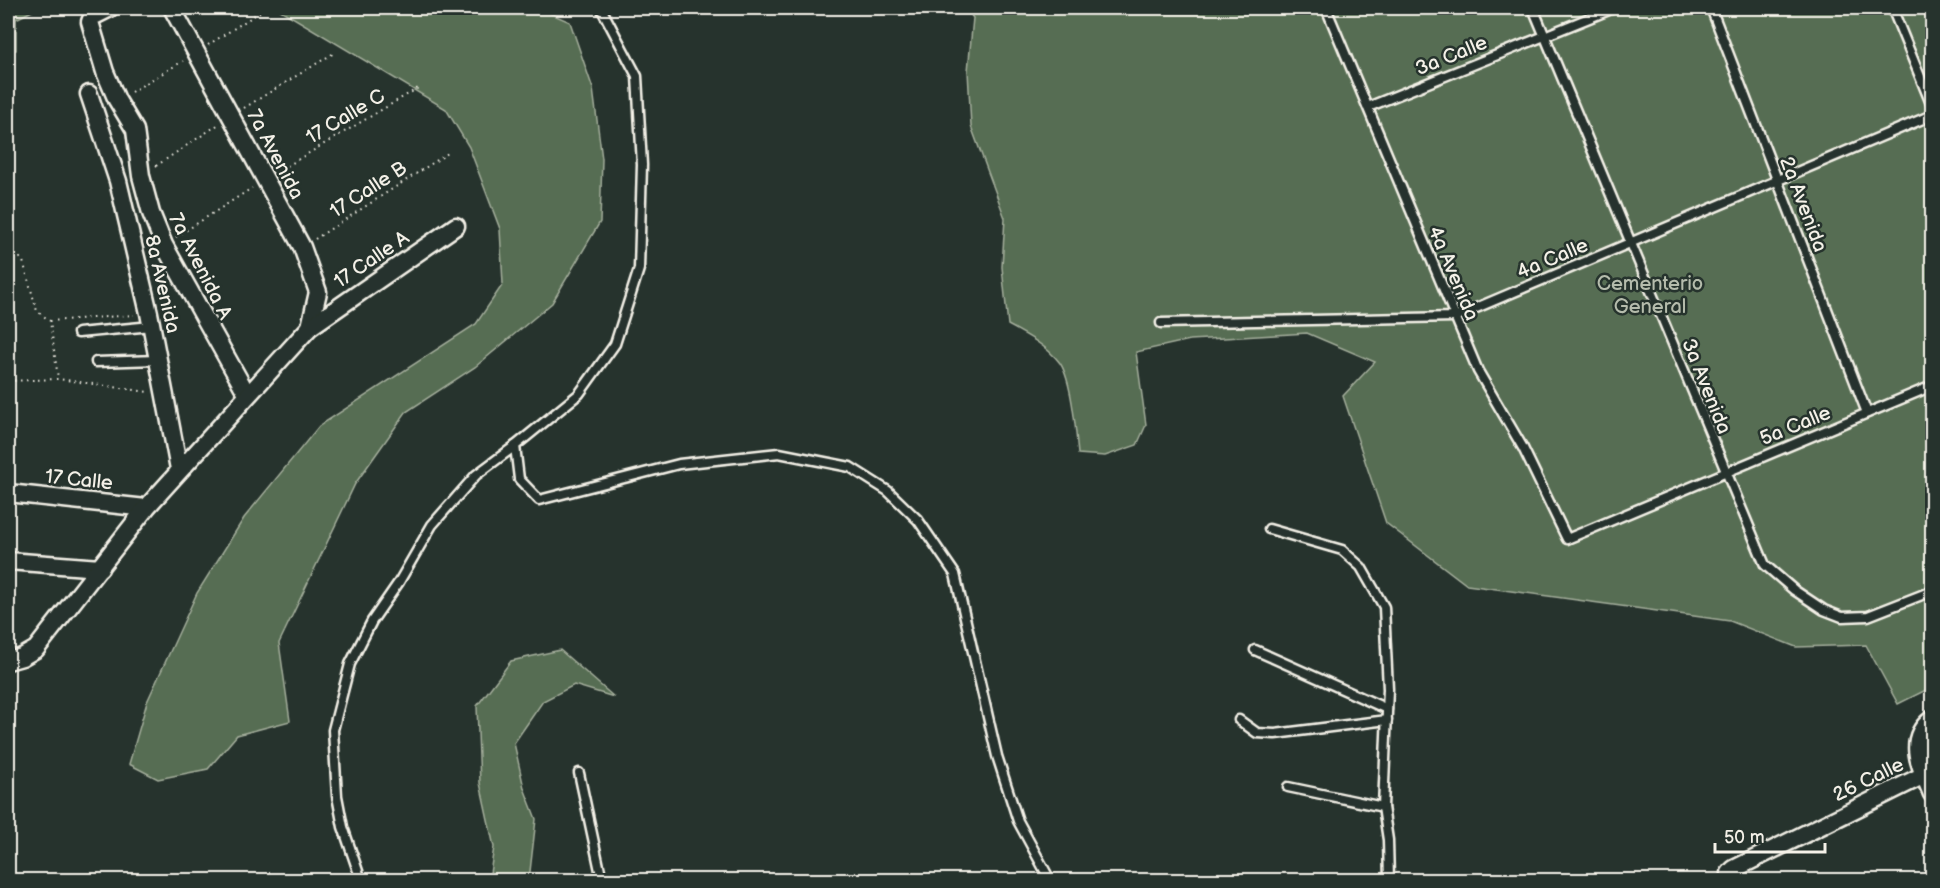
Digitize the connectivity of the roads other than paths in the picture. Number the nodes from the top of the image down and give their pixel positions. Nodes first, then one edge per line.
1 (110, 8) edge
2 (172, 8) edge
3 (601, 8) edge
4 (1326, 8) edge
5 (1533, 8) edge
6 (1614, 8) edge
7 (1711, 8) edge
8 (1892, 8) edge
9 (1544, 35) junction
10 (89, 94) dead end
11 (1932, 106) edge
12 (1368, 107) junction
13 (1932, 115) edge
14 (1777, 181) junction
15 (456, 226) dead end
16 (1630, 243) junction
17 (1455, 317) junction
18 (150, 320) junction
19 (1161, 323) dead end
20 (309, 327) junction
21 (78, 333) dead end
22 (159, 360) junction
23 (96, 362) dead end
24 (1932, 386) edge
25 (247, 394) junction
26 (1867, 413) junction
27 (515, 446) junction
28 (179, 469) junction
29 (1724, 472) junction
30 (8, 493) edge
31 (146, 508) junction
32 (1269, 529) dead end
33 (1571, 539) joint
34 (8, 561) edge
35 (100, 568) junction
36 (1932, 591) edge
37 (1255, 650) dead end
38 (15, 659) edge
39 (1387, 709) junction
40 (1932, 719) edge
41 (1239, 720) dead end
42 (1387, 720) junction
43 (579, 773) dead end
44 (1924, 775) junction
45 (1288, 787) dead end
46 (1932, 794) edge
47 (1383, 807) junction
48 (1732, 875) edge
49 (361, 880) edge
50 (602, 880) edge
51 (1050, 880) edge
52 (1389, 880) edge

1 - 25 street, 7a Avenida A
2 - 20 street, 7a Avenida
3 - 27 lane
4 - 12 lane, 4a Avenida
5 - 9 lane, 3a Avenida
6 - 9 lane, 3a Calle
7 - 14 lane, 2a Avenida
8 - 11 lane
9 - 12 lane, 3a Calle
9 - 16 lane, 3a Avenida
10 - 18 street, 8a Avenida
12 - 17 lane, 4a Avenida
13 - 14 lane, 4a Calle
14 - 16 lane, 4a Calle
14 - 26 lane, 2a Avenida
15 - 20 street, 17 Calle A
16 - 17 lane, 4a Calle
16 - 29 lane, 3a Avenida
17 - 19 lane, 4a Calle
17 - 33 lane, 4a Avenida
18 - 21 lane
18 - 22 street, 8a Avenida
20 - 25 street
22 - 23 lane
22 - 28 street, 8a Avenida
24 - 26 lane, 5a Calle
25 - 28 street
26 - 29 lane, 5a Calle
27 - 49 lane
27 - 51 lane
28 - 31 street
29 - 33 lane, 5a Calle
29 - 36 lane, 3a Avenida
30 - 31 street, 17 Calle
31 - 35 street
32 - 39 lane
34 - 35 street
35 - 38 street
37 - 39 lane
39 - 42 lane
40 - 44 street, 26 Calle
41 - 42 lane
42 - 47 lane
43 - 50 lane
44 - 46 street
44 - 48 street, 26 Calle
45 - 47 lane
47 - 52 lane

